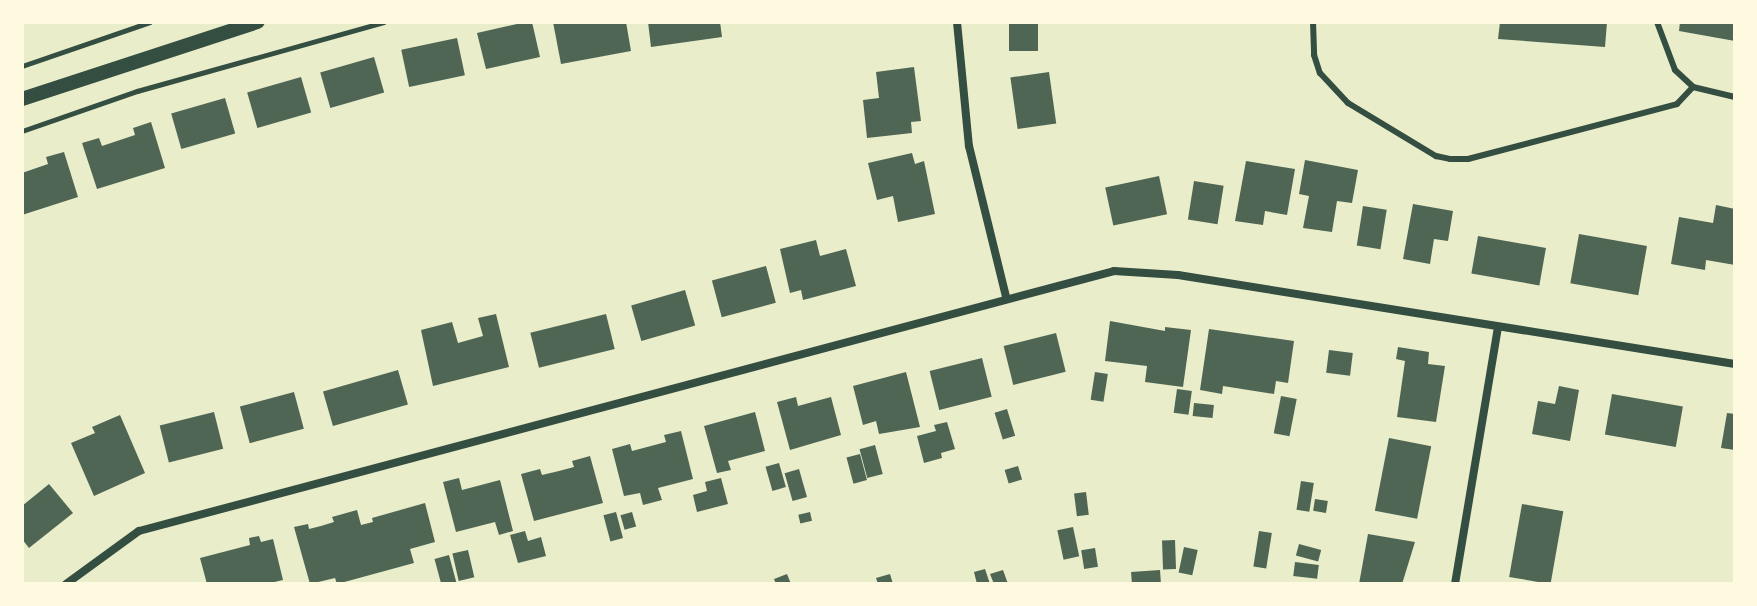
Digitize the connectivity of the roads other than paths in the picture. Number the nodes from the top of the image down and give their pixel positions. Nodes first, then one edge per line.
1 (258, 22) edge
2 (957, 22) edge
3 (1313, 22) edge
4 (1657, 22) edge
5 (1693, 87) junction
6 (1735, 97) edge
7 (22, 99) edge
8 (1006, 297) junction
9 (1498, 328) junction
10 (1735, 364) edge
11 (66, 584) edge
12 (1455, 584) edge

1 - 7 street
2 - 8 street
3 - 5 lane
4 - 5 lane
5 - 6 lane
8 - 9 street
8 - 11 street
9 - 10 street
9 - 12 street

